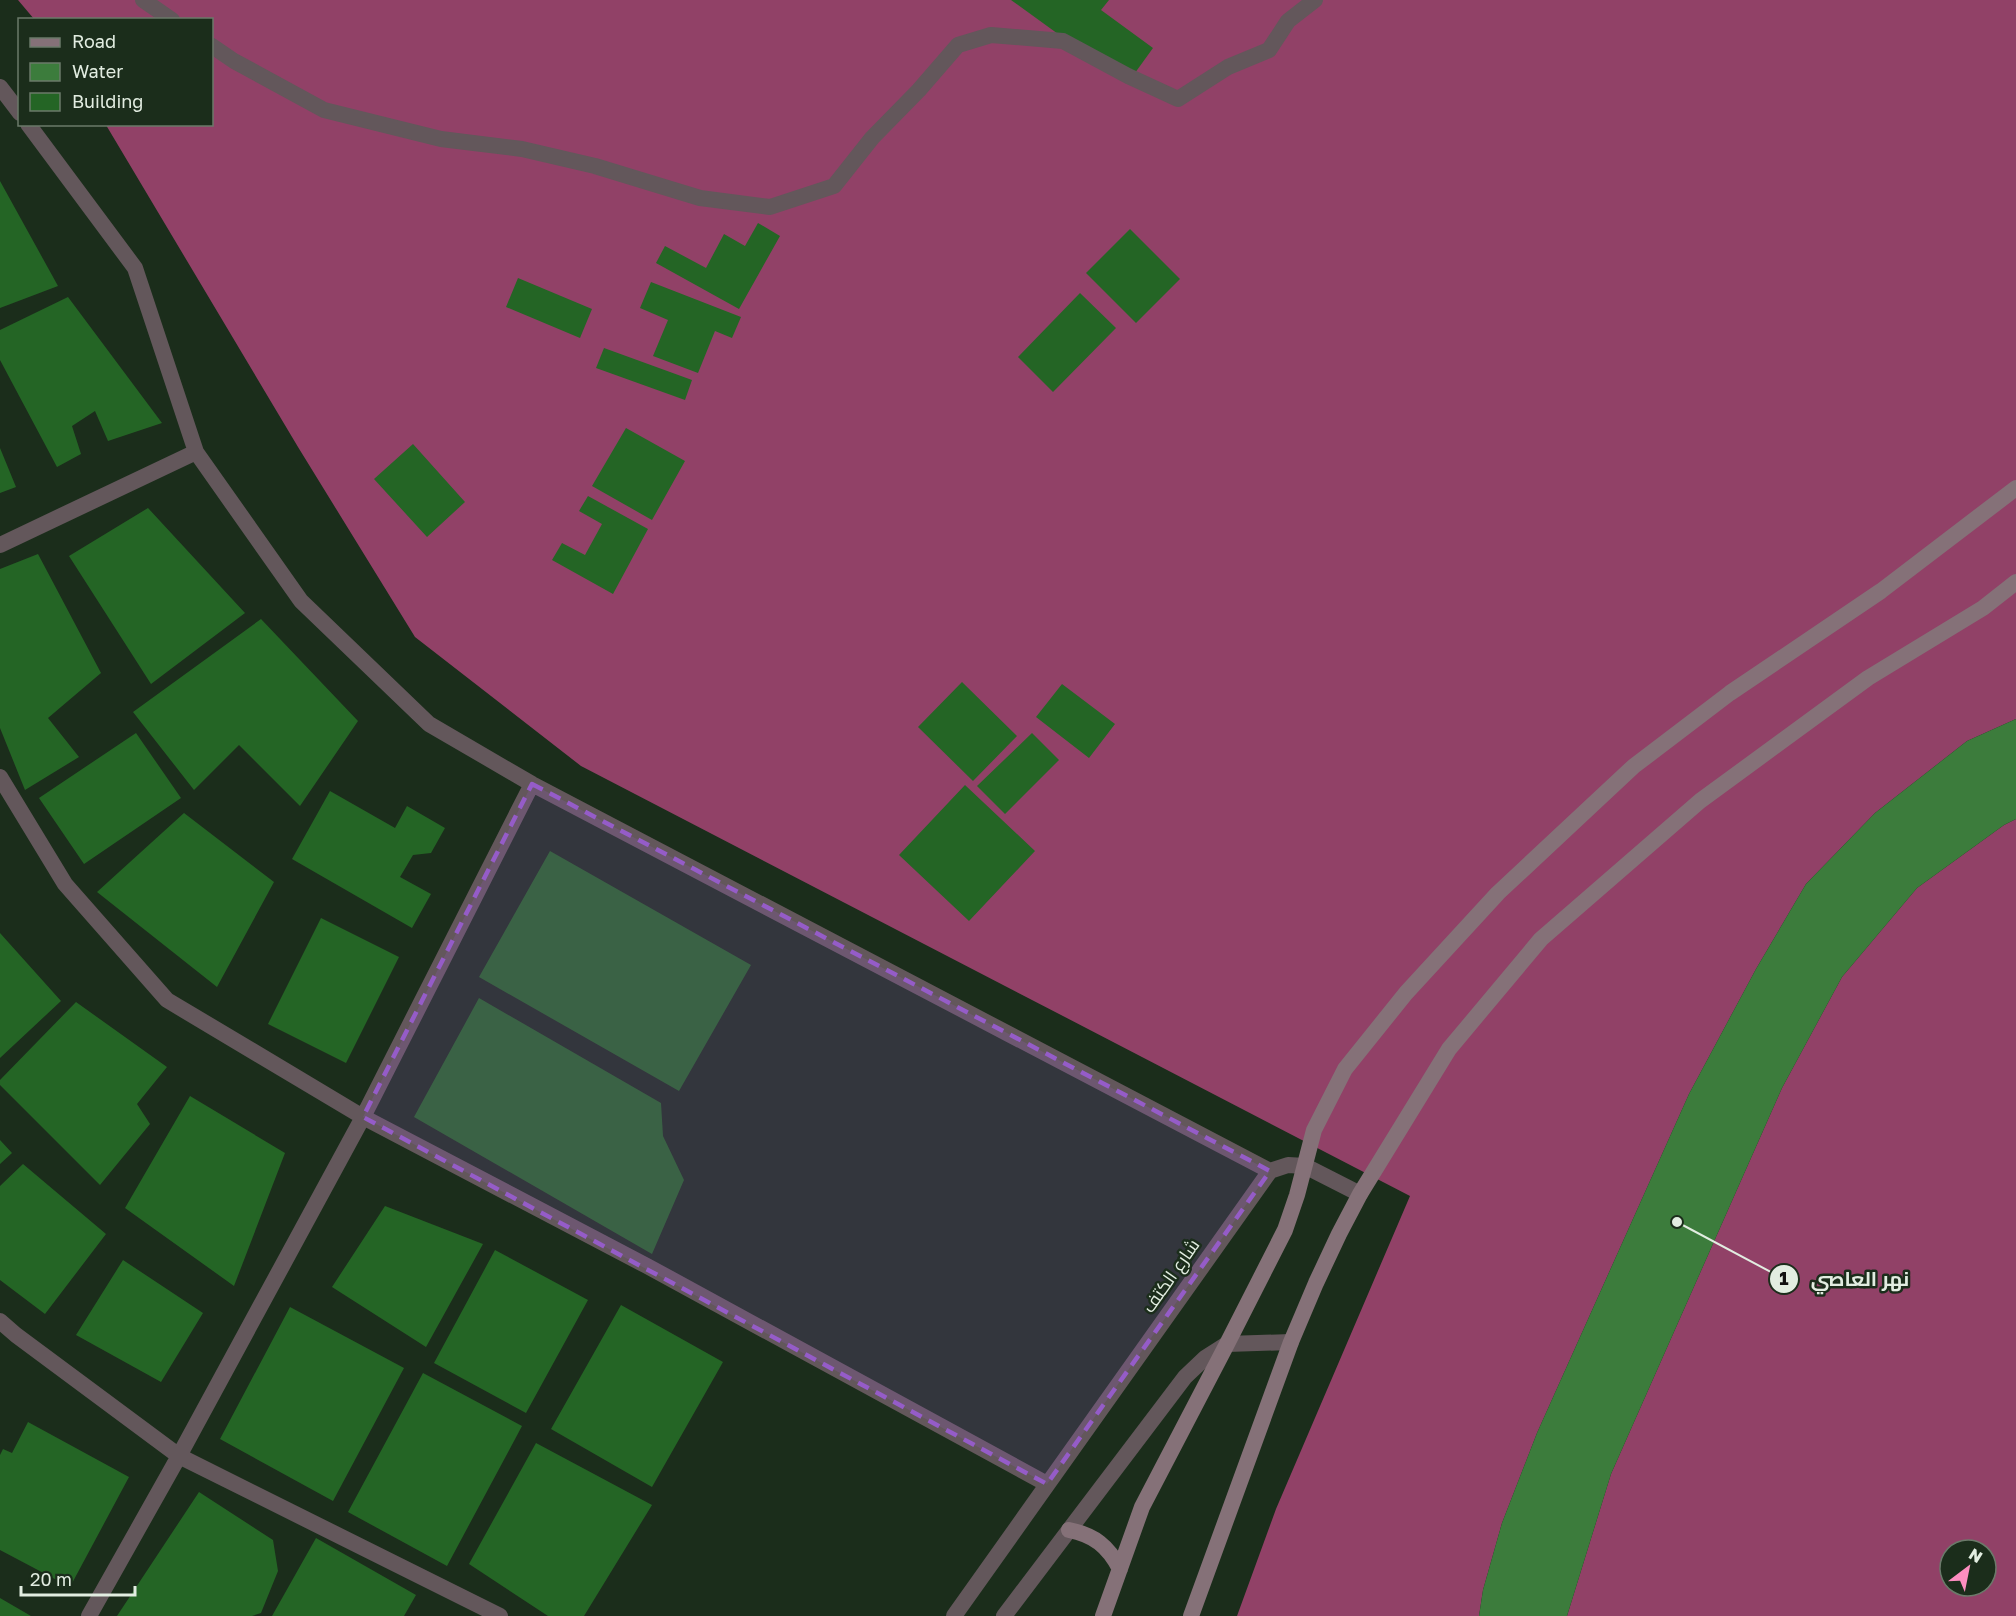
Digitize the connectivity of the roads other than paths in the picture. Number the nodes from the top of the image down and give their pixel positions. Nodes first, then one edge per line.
1 (143, 0) edge
2 (1315, 0) edge
3 (169, 18) edge
4 (213, 47) edge
5 (0, 87) edge
6 (18, 110) edge
7 (29, 126) edge
8 (196, 452) junction
9 (2016, 488) edge
10 (0, 545) edge
11 (2016, 582) edge
12 (0, 777) edge
13 (532, 784) junction
14 (363, 1117) junction
15 (1305, 1166) junction
16 (1270, 1171) junction
17 (1360, 1194) junction
18 (0, 1321) edge
19 (1291, 1342) junction
20 (1227, 1344) junction
21 (179, 1456) junction
22 (1047, 1484) junction
23 (1069, 1530) junction
24 (1120, 1569) junction
25 (89, 1616) edge
26 (500, 1616) edge
27 (954, 1616) edge
28 (1004, 1616) edge
29 (1102, 1616) edge
30 (1191, 1616) edge

1 - 3 street
2 - 4 street
5 - 6 street
7 - 8 street
8 - 10 street
8 - 13 street
9 - 15 main road
11 - 17 main road
12 - 14 street
13 - 14 street
13 - 16 street
14 - 21 street
14 - 22 street
15 - 16 street
15 - 17 street
15 - 20 main road
16 - 22 street, شارع الكتف
17 - 19 main road
18 - 21 street
19 - 20 street
19 - 30 main road
20 - 23 street
20 - 24 main road
21 - 25 street
21 - 26 street
22 - 27 street, شارع الكتف
23 - 24 main road
23 - 28 street
24 - 29 main road

